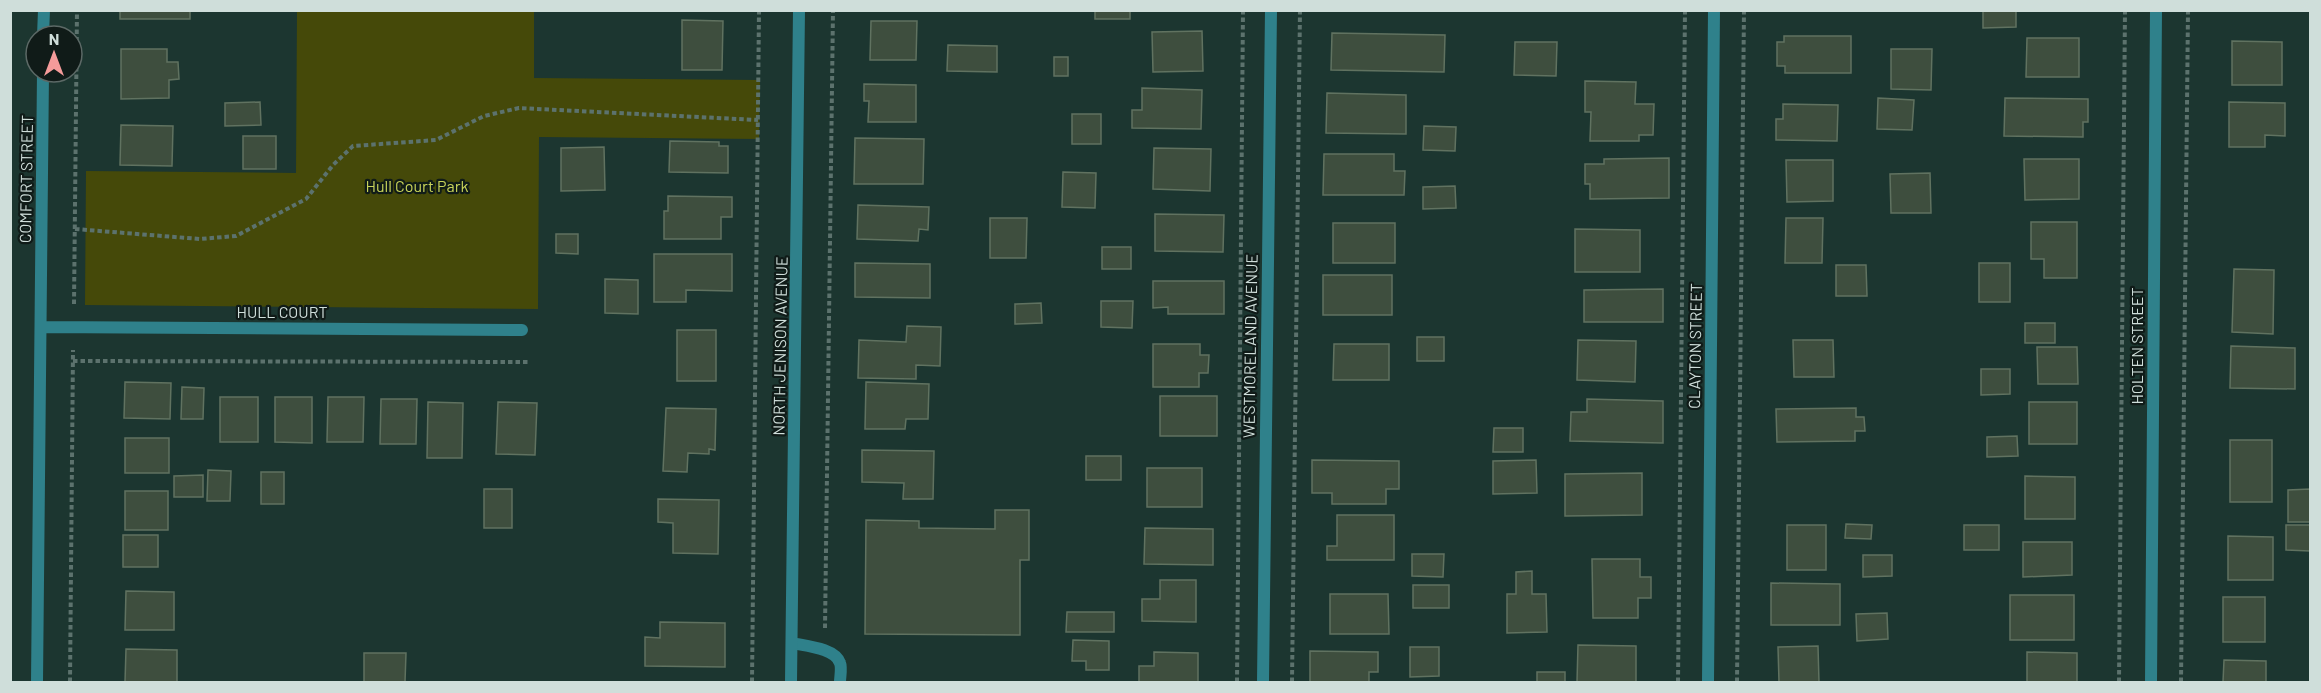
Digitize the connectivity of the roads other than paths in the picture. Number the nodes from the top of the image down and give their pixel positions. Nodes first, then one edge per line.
1 (799, 10) edge
2 (1271, 10) edge
3 (1714, 10) edge
4 (2156, 10) edge
5 (43, 84) edge
6 (41, 327) junction
7 (522, 330) dead end
8 (792, 643) junction
9 (37, 682) edge
10 (791, 682) edge
11 (840, 682) edge
12 (1263, 682) edge
13 (1708, 682) edge
14 (2151, 682) edge

1 - 8 street, NORTH JENISON AVENUE
2 - 12 street, WESTMORELAND AVENUE
3 - 13 street, CLAYTON STREET
4 - 14 street, HOLTEN STREET
5 - 6 street, COMFORT STREET
6 - 7 street, HULL COURT
6 - 9 street, COMFORT STREET
8 - 10 street, NORTH JENISON AVENUE
8 - 11 street

